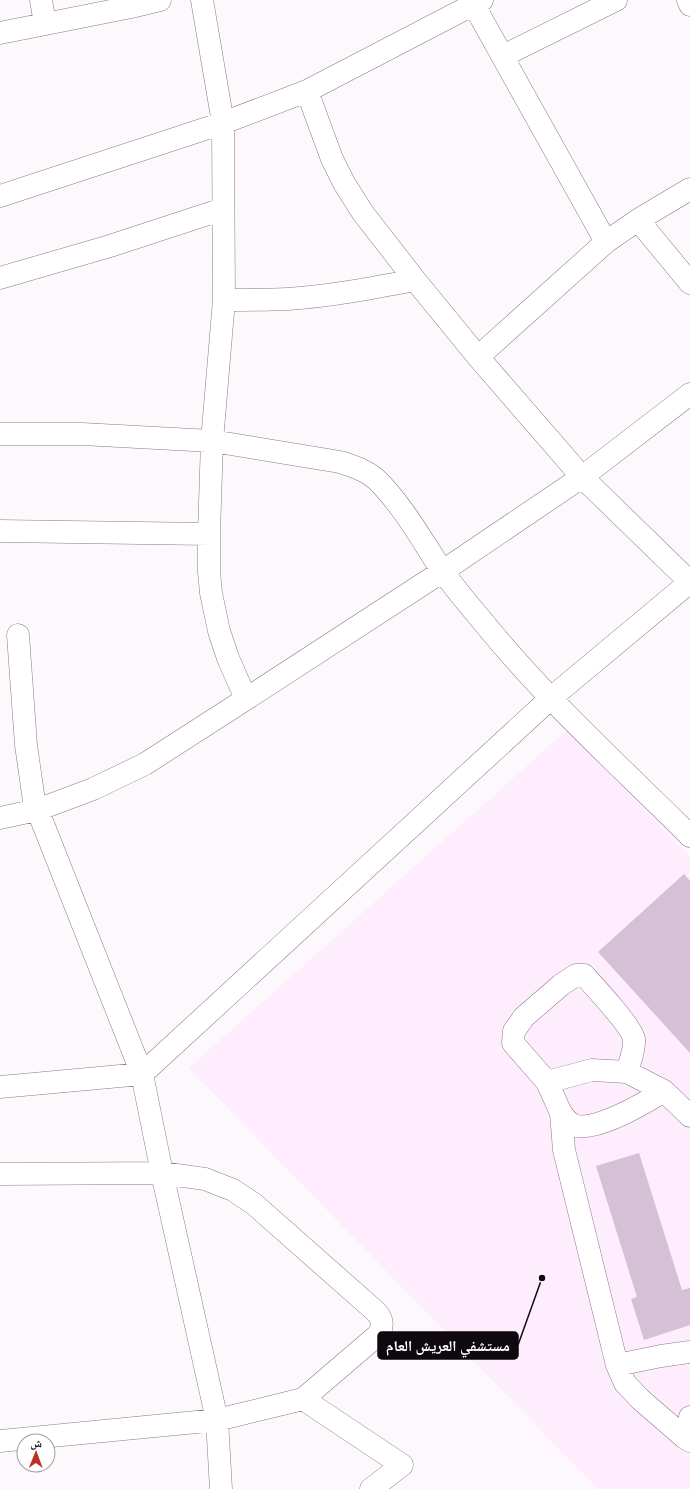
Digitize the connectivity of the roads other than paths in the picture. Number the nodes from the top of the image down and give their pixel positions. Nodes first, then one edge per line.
1 (41, 0) edge
2 (160, 0) edge
3 (202, 0) edge
4 (616, 0) edge
5 (688, 0) edge
6 (476, 2) edge
7 (690, 5) edge
8 (45, 24) junction
9 (0, 33) edge
10 (503, 56) junction
11 (307, 91) junction
12 (223, 123) junction
13 (690, 189) edge
14 (0, 196) edge
15 (223, 209) junction
16 (638, 220) junction
17 (606, 242) junction
18 (0, 278) edge
19 (415, 280) junction
20 (690, 284) edge
21 (224, 300) junction
22 (478, 357) junction
23 (690, 394) edge
24 (0, 434) edge
25 (212, 441) junction
26 (582, 477) junction
27 (0, 531) edge
28 (209, 534) junction
29 (443, 571) junction
30 (690, 582) edge
31 (18, 635) dead end
32 (551, 698) junction
33 (246, 700) junction
34 (36, 810) junction
35 (0, 818) edge
36 (690, 836) edge
37 (627, 1072) junction
38 (142, 1074) junction
39 (548, 1082) junction
40 (0, 1087) edge
41 (664, 1091) junction
42 (561, 1113) junction
43 (690, 1116) edge
44 (162, 1173) junction
45 (0, 1174) edge
46 (690, 1352) edge
47 (616, 1365) junction
48 (303, 1398) junction
49 (690, 1417) edge
50 (217, 1420) junction
51 (687, 1439) edge
52 (0, 1441) edge
53 (221, 1489) edge
54 (371, 1489) edge

1 - 8 street
2 - 8 street
3 - 12 street
4 - 10 street
5 - 7 street
6 - 10 street
6 - 11 street
8 - 9 street
10 - 17 street
11 - 12 street
11 - 19 street
12 - 14 street
12 - 15 street
13 - 16 street
15 - 18 street
15 - 21 street
16 - 17 street
16 - 20 street
17 - 22 street
19 - 21 street
19 - 22 street
21 - 25 street
22 - 26 street
23 - 26 street
24 - 25 street
25 - 28 street
25 - 29 street
26 - 29 street
26 - 30 street
27 - 28 street
28 - 33 street
29 - 32 street
29 - 33 street
30 - 32 street
31 - 34 street
32 - 36 street
32 - 38 street
33 - 34 street
34 - 35 street
34 - 38 street
37 - 39 street
37 - 39 street
37 - 41 street
38 - 40 street
38 - 44 street
39 - 42 street
41 - 42 street
41 - 43 street
42 - 47 street
44 - 45 street
44 - 48 street
44 - 50 street
46 - 47 street
47 - 51 street
48 - 50 street
48 - 54 street
49 - 51 street
50 - 52 street
50 - 53 street

